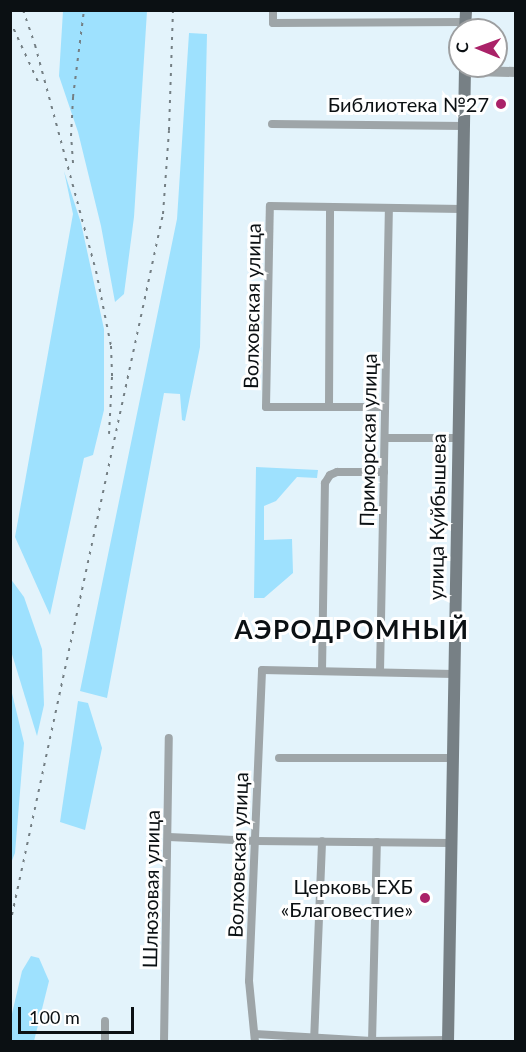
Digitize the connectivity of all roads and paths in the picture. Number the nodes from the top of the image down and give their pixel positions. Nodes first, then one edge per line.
1 (273, 10) edge
2 (448, 23) edge
3 (467, 78) edge
4 (468, 78) edge
5 (272, 124) dead end
6 (464, 126) junction
7 (330, 207) junction
8 (389, 208) junction
9 (466, 209) junction
10 (329, 407) junction
11 (385, 407) junction
12 (384, 438) junction
13 (462, 438) junction
14 (384, 472) junction
15 (322, 671) junction
16 (380, 672) junction
17 (458, 674) junction
18 (169, 738) dead end
19 (279, 758) dead end
20 (457, 758) junction
21 (169, 837) junction
22 (256, 841) junction
23 (322, 841) junction
24 (377, 842) junction
25 (455, 843) junction
26 (105, 1021) dead end
27 (255, 1038) edge
28 (314, 1039) edge
29 (105, 1041) edge
30 (164, 1041) edge
31 (372, 1041) edge
32 (452, 1041) edge

1 - 2 street
3 - 6 main road, улица Куйбышева
4 - 9 main road, улица Куйбышева
5 - 6 street
6 - 9 main road, улица Куйбышева
7 - 8 street
7 - 10 street
7 - 10 street, Волховская улица
8 - 9 street
8 - 11 street, Приморская улица
9 - 13 main road, улица Куйбышева
10 - 11 street
11 - 12 street, Приморская улица
12 - 13 street
12 - 14 street, Приморская улица
13 - 17 main road, улица Куйбышева
14 - 15 street
14 - 16 street, Приморская улица
15 - 16 street
15 - 22 street, Волховская улица
16 - 17 street
17 - 20 main road, улица Куйбышева
18 - 21 street, Шлюзовая улица
19 - 20 street
20 - 25 main road, улица Куйбышева
21 - 22 street
21 - 30 street, Шлюзовая улица
22 - 23 street
22 - 27 street, Волховская улица
23 - 24 street
23 - 28 street
24 - 25 street
24 - 31 street
25 - 32 main road, улица Куйбышева
26 - 29 street
27 - 28 street
28 - 31 street
31 - 32 street

